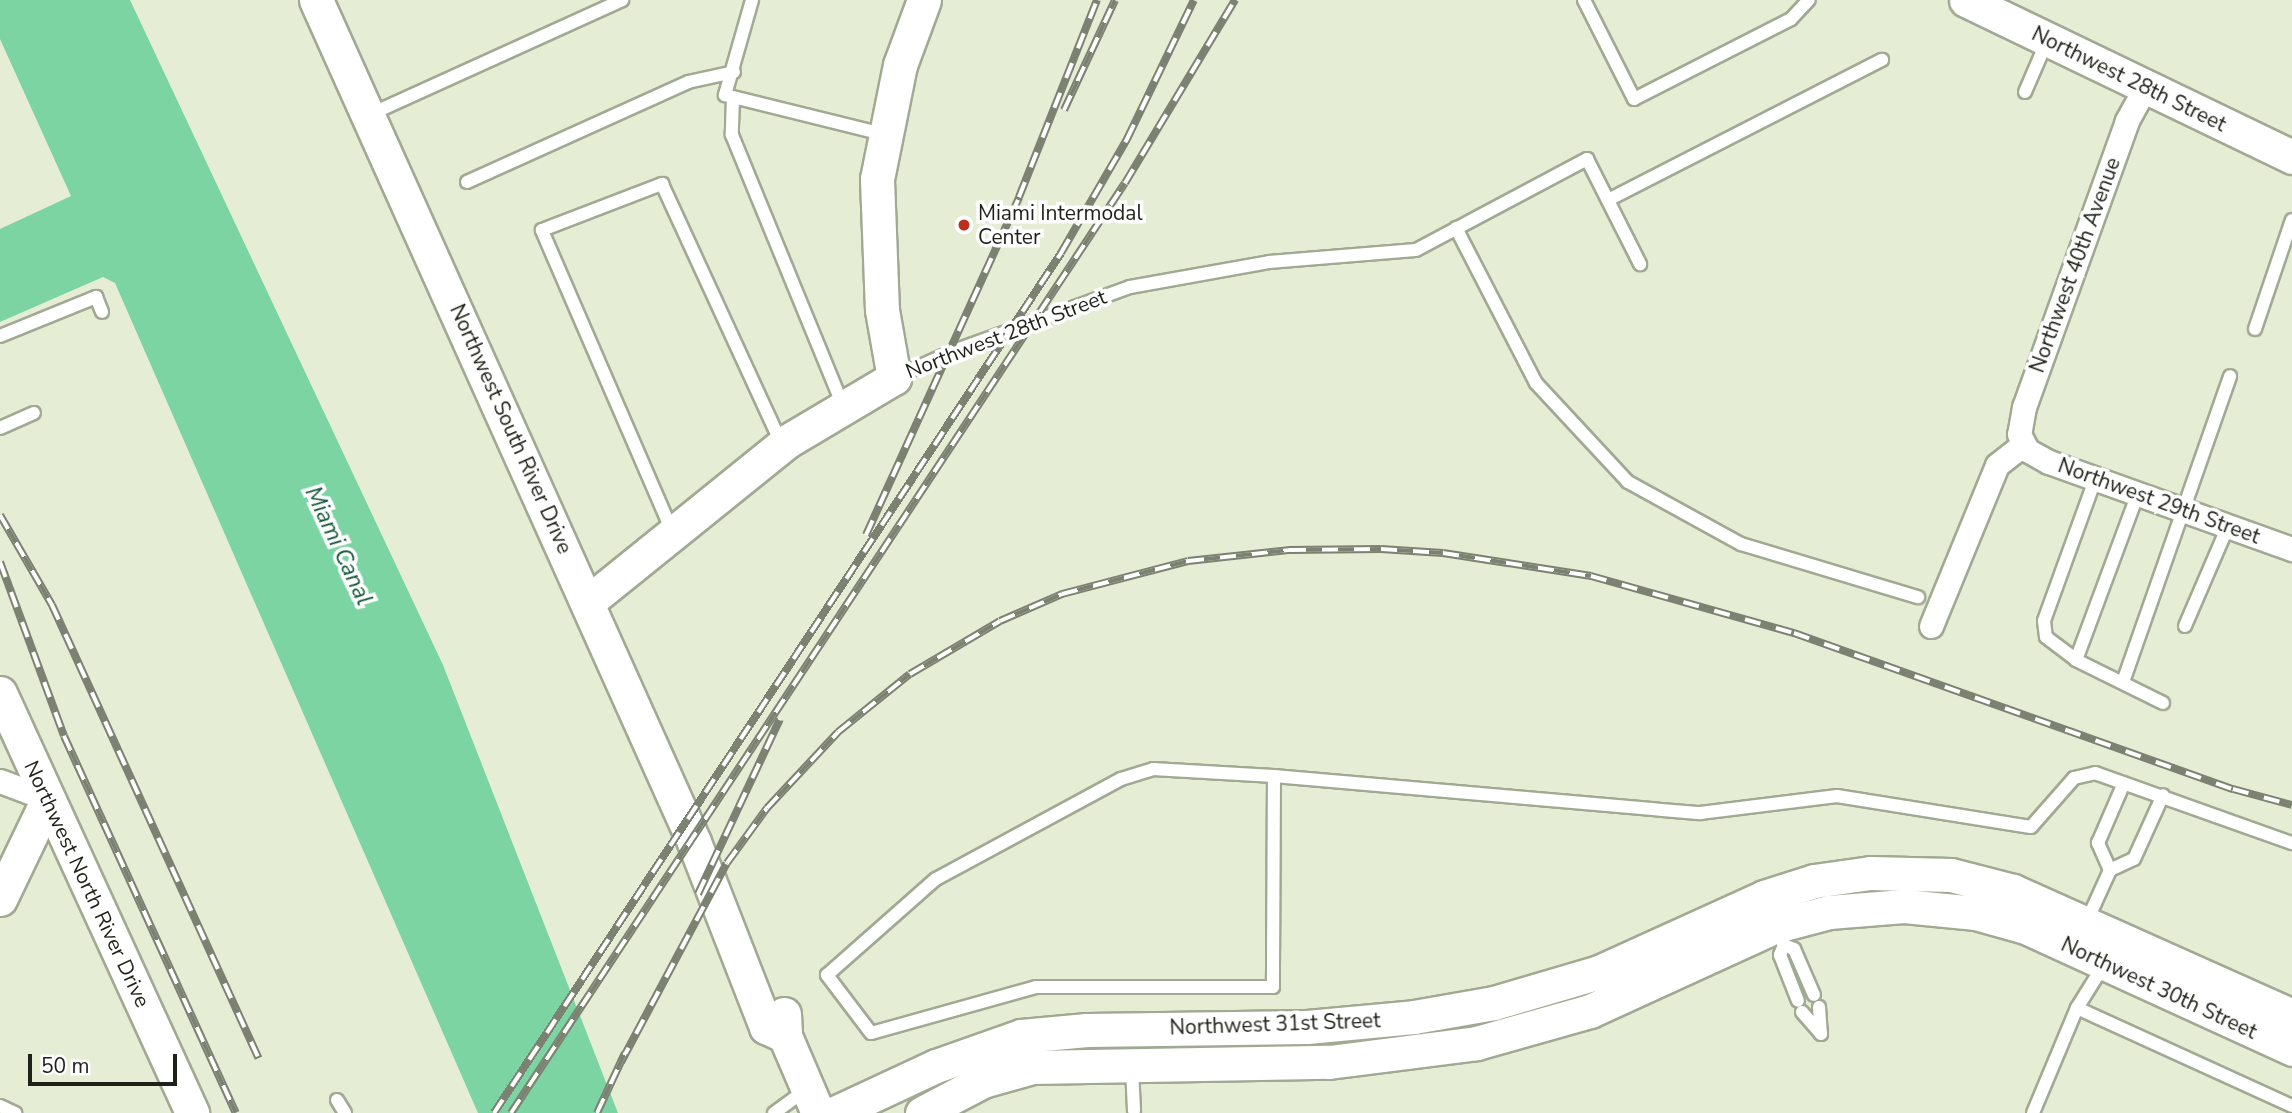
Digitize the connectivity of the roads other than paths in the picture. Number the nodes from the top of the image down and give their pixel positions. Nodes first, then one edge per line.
1 (316, 0) edge
2 (622, 0) edge
3 (752, 0) edge
4 (924, 0) edge
5 (1584, 0) edge
6 (1809, 0) edge
7 (1966, 0) edge
8 (2048, 37) junction
9 (1882, 60) dead end
10 (734, 72) junction
11 (2145, 88) junction
12 (2025, 92) dead end
13 (733, 98) junction
14 (371, 114) junction
15 (883, 134) junction
16 (2292, 157) edge
17 (467, 182) dead end
18 (1608, 200) junction
19 (2292, 220) edge
20 (1456, 228) junction
21 (1640, 264) dead end
22 (102, 312) dead end
23 (2255, 330) dead end
24 (0, 336) edge
25 (2230, 376) dead end
26 (894, 378) junction
27 (844, 406) junction
28 (34, 413) dead end
29 (0, 428) edge
30 (782, 446) junction
31 (2025, 448) junction
32 (2096, 477) junction
33 (2138, 493) junction
34 (2183, 509) junction
35 (2228, 526) junction
36 (673, 533) junction
37 (2292, 549) edge
38 (1918, 597) dead end
39 (588, 602) junction
40 (1931, 626) dead end
41 (2185, 626) dead end
42 (2076, 660) junction
43 (2123, 682) junction
44 (0, 693) edge
45 (2163, 703) dead end
46 (1274, 776) junction
47 (0, 781) edge
48 (2124, 783) junction
49 (2164, 795) junction
50 (48, 799) junction
51 (2292, 843) edge
52 (2109, 870) junction
53 (0, 899) edge
54 (2032, 913) joint
55 (1773, 919) junction
56 (2081, 935) junction
57 (2111, 949) junction
58 (2077, 1008) junction
59 (2292, 1016) edge
60 (1131, 1028) junction
61 (2292, 1049) edge
62 (1132, 1064) junction
63 (337, 1100) dead end
64 (813, 1101) edge
65 (0, 1106) edge
66 (2292, 1106) edge
67 (1134, 1111) dead end
68 (15, 1113) edge
69 (192, 1113) edge
70 (345, 1113) edge
71 (774, 1113) edge
72 (835, 1113) edge
73 (922, 1113) edge
74 (2033, 1113) edge

1 - 14 street, Northwest South River Drive
2 - 14 lane
3 - 10 lane
4 - 15 street
5 - 6 lane
7 - 8 street, Northwest 28th Street
8 - 11 street, Northwest 28th Street
8 - 12 lane
9 - 18 lane
10 - 13 lane
10 - 17 lane
11 - 16 street, Northwest 28th Street
11 - 31 street, Northwest 40th Avenue
13 - 15 lane
13 - 27 lane
14 - 39 street, Northwest South River Drive
15 - 26 street
18 - 20 lane
18 - 21 lane
19 - 23 lane
20 - 26 lane, Northwest 28th Street
20 - 38 lane
22 - 24 lane
25 - 34 lane
26 - 27 street, Northwest 28th Street
27 - 30 street, Northwest 28th Street
28 - 29 lane
30 - 36 street, Northwest 28th Street
30 - 36 lane
31 - 32 street, Northwest 29th Street
31 - 40 street
32 - 33 street, Northwest 29th Street
32 - 42 lane
33 - 34 street, Northwest 29th Street
33 - 42 lane
34 - 35 street, Northwest 29th Street
34 - 43 lane
35 - 37 street, Northwest 29th Street
35 - 41 lane
36 - 39 street, Northwest 28th Street
39 - 64 street, Northwest South River Drive
42 - 43 lane
43 - 45 lane
44 - 50 street, Northwest North River Drive
46 - 46 lane
46 - 48 lane
47 - 50 street
48 - 49 lane
48 - 52 lane
49 - 51 lane
49 - 52 lane
50 - 53 street
50 - 69 street, Northwest North River Drive
52 - 56 lane
54 - 55 street, Northwest 31st Street
54 - 56 street, Northwest 30th Street
55 - 55 lane
55 - 60 street, Northwest 31st Street
55 - 62 street, Northwest 31st Street
56 - 57 street, Northwest 30th Street
57 - 58 lane
57 - 59 street, Northwest 30th Street
57 - 61 street, Northwest 30th Street
58 - 66 lane
58 - 74 lane
60 - 62 street
60 - 72 street, Northwest 31st Street
62 - 67 lane
62 - 73 street, Northwest 31st Street
63 - 70 lane
64 - 71 lane
65 - 68 lane

